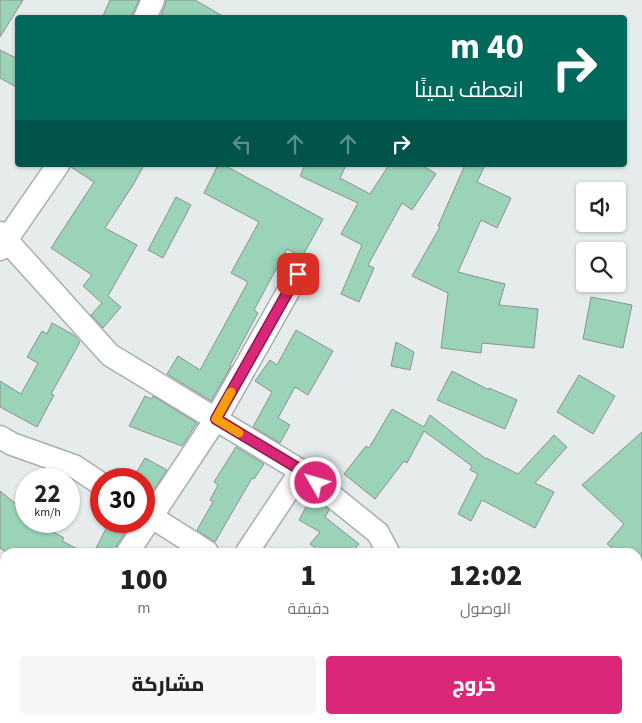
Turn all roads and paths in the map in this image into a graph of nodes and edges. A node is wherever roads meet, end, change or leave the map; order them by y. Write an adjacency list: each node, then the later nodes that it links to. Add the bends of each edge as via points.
1 (152, 0): 2 (street)
2 (146, 15)
3 (57, 167): 4 (street)
4 (2, 241): 6 (street, via 110,354)
5 (298, 274): 6 (street)
6 (216, 419): 8 (street); 10 (street)
7 (0, 437): 9 (street, via 74,466)
8 (301, 470): 15 (street); 16 (street, via 378,533)
9 (90, 477)
10 (155, 505)
11 (155, 519): 14 (street)
12 (138, 533): 13 (street)
13 (130, 548)
14 (201, 548)
15 (250, 548)
16 (386, 548)

